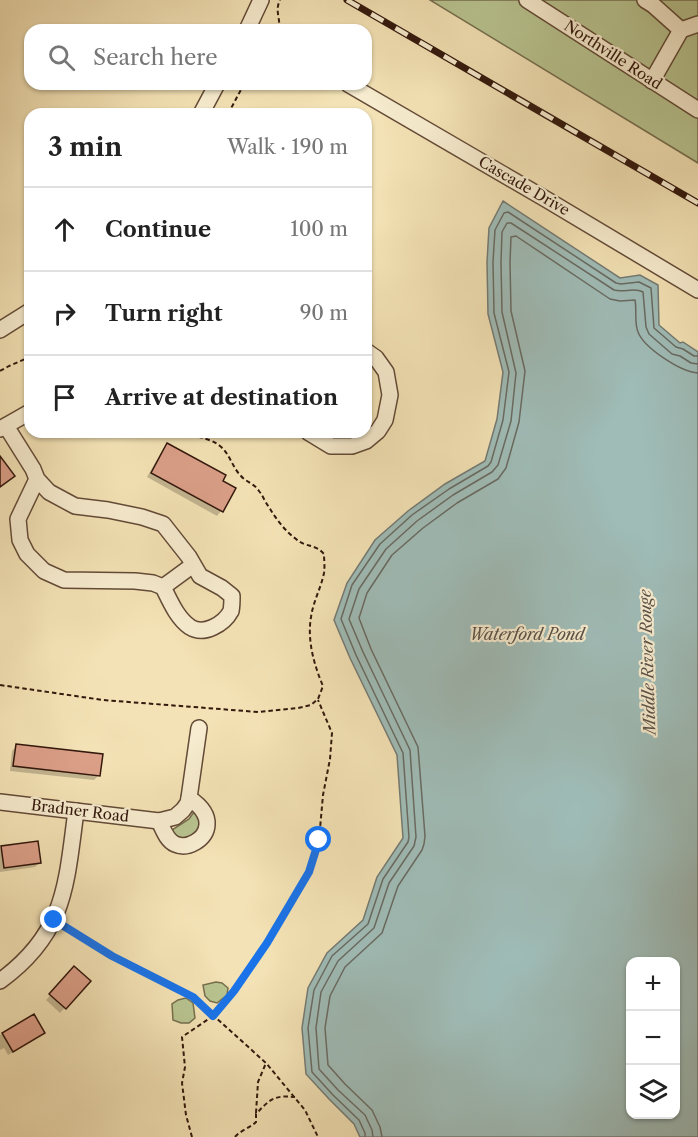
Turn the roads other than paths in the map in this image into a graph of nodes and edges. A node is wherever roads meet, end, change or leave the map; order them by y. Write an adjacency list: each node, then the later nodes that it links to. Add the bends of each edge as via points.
1 (261, 0): 4 (street)
2 (527, 0): 7 (street, Northville Road)
3 (645, 0): 6 (street)
4 (252, 24)
5 (698, 24): 6 (street)
6 (681, 30): 7 (street)
7 (652, 81): 11 (street, Northville Road)
8 (214, 90): 10 (street)
9 (358, 90): 12 (street, Cascade Drive)
10 (204, 108)
11 (698, 110)
12 (698, 290)
13 (24, 315): 14 (street)
14 (0, 330)
15 (372, 355): 18 (street, via 386,372 390,395 385,420)
16 (24, 415): 17 (street)
17 (3, 427): 21 (street)
18 (372, 436)
19 (318, 438): 20 (street, via 331,446 352,446)
20 (370, 438)
21 (37, 479): 22 (street, via 49,492 75,506 163,524); 23 (street, via 18,519 20,540 27,554 44,571 64,580 135,580)
22 (193, 565): 23 (street); 23 (street, via 200,576 232,597 232,609 214,627 199,631 189,627 175,611)
23 (163, 587)
24 (199, 728): 25 (street)
25 (189, 798): 28 (street, via 183,810); 28 (street, via 205,814 207,824 205,834 194,843 173,844)
26 (0, 802): 27 (street, Bradner Road)
27 (76, 811): 28 (street, Bradner Road); 29 (street, via 67,880 54,920 28,958)
28 (159, 821)
29 (0, 981)

